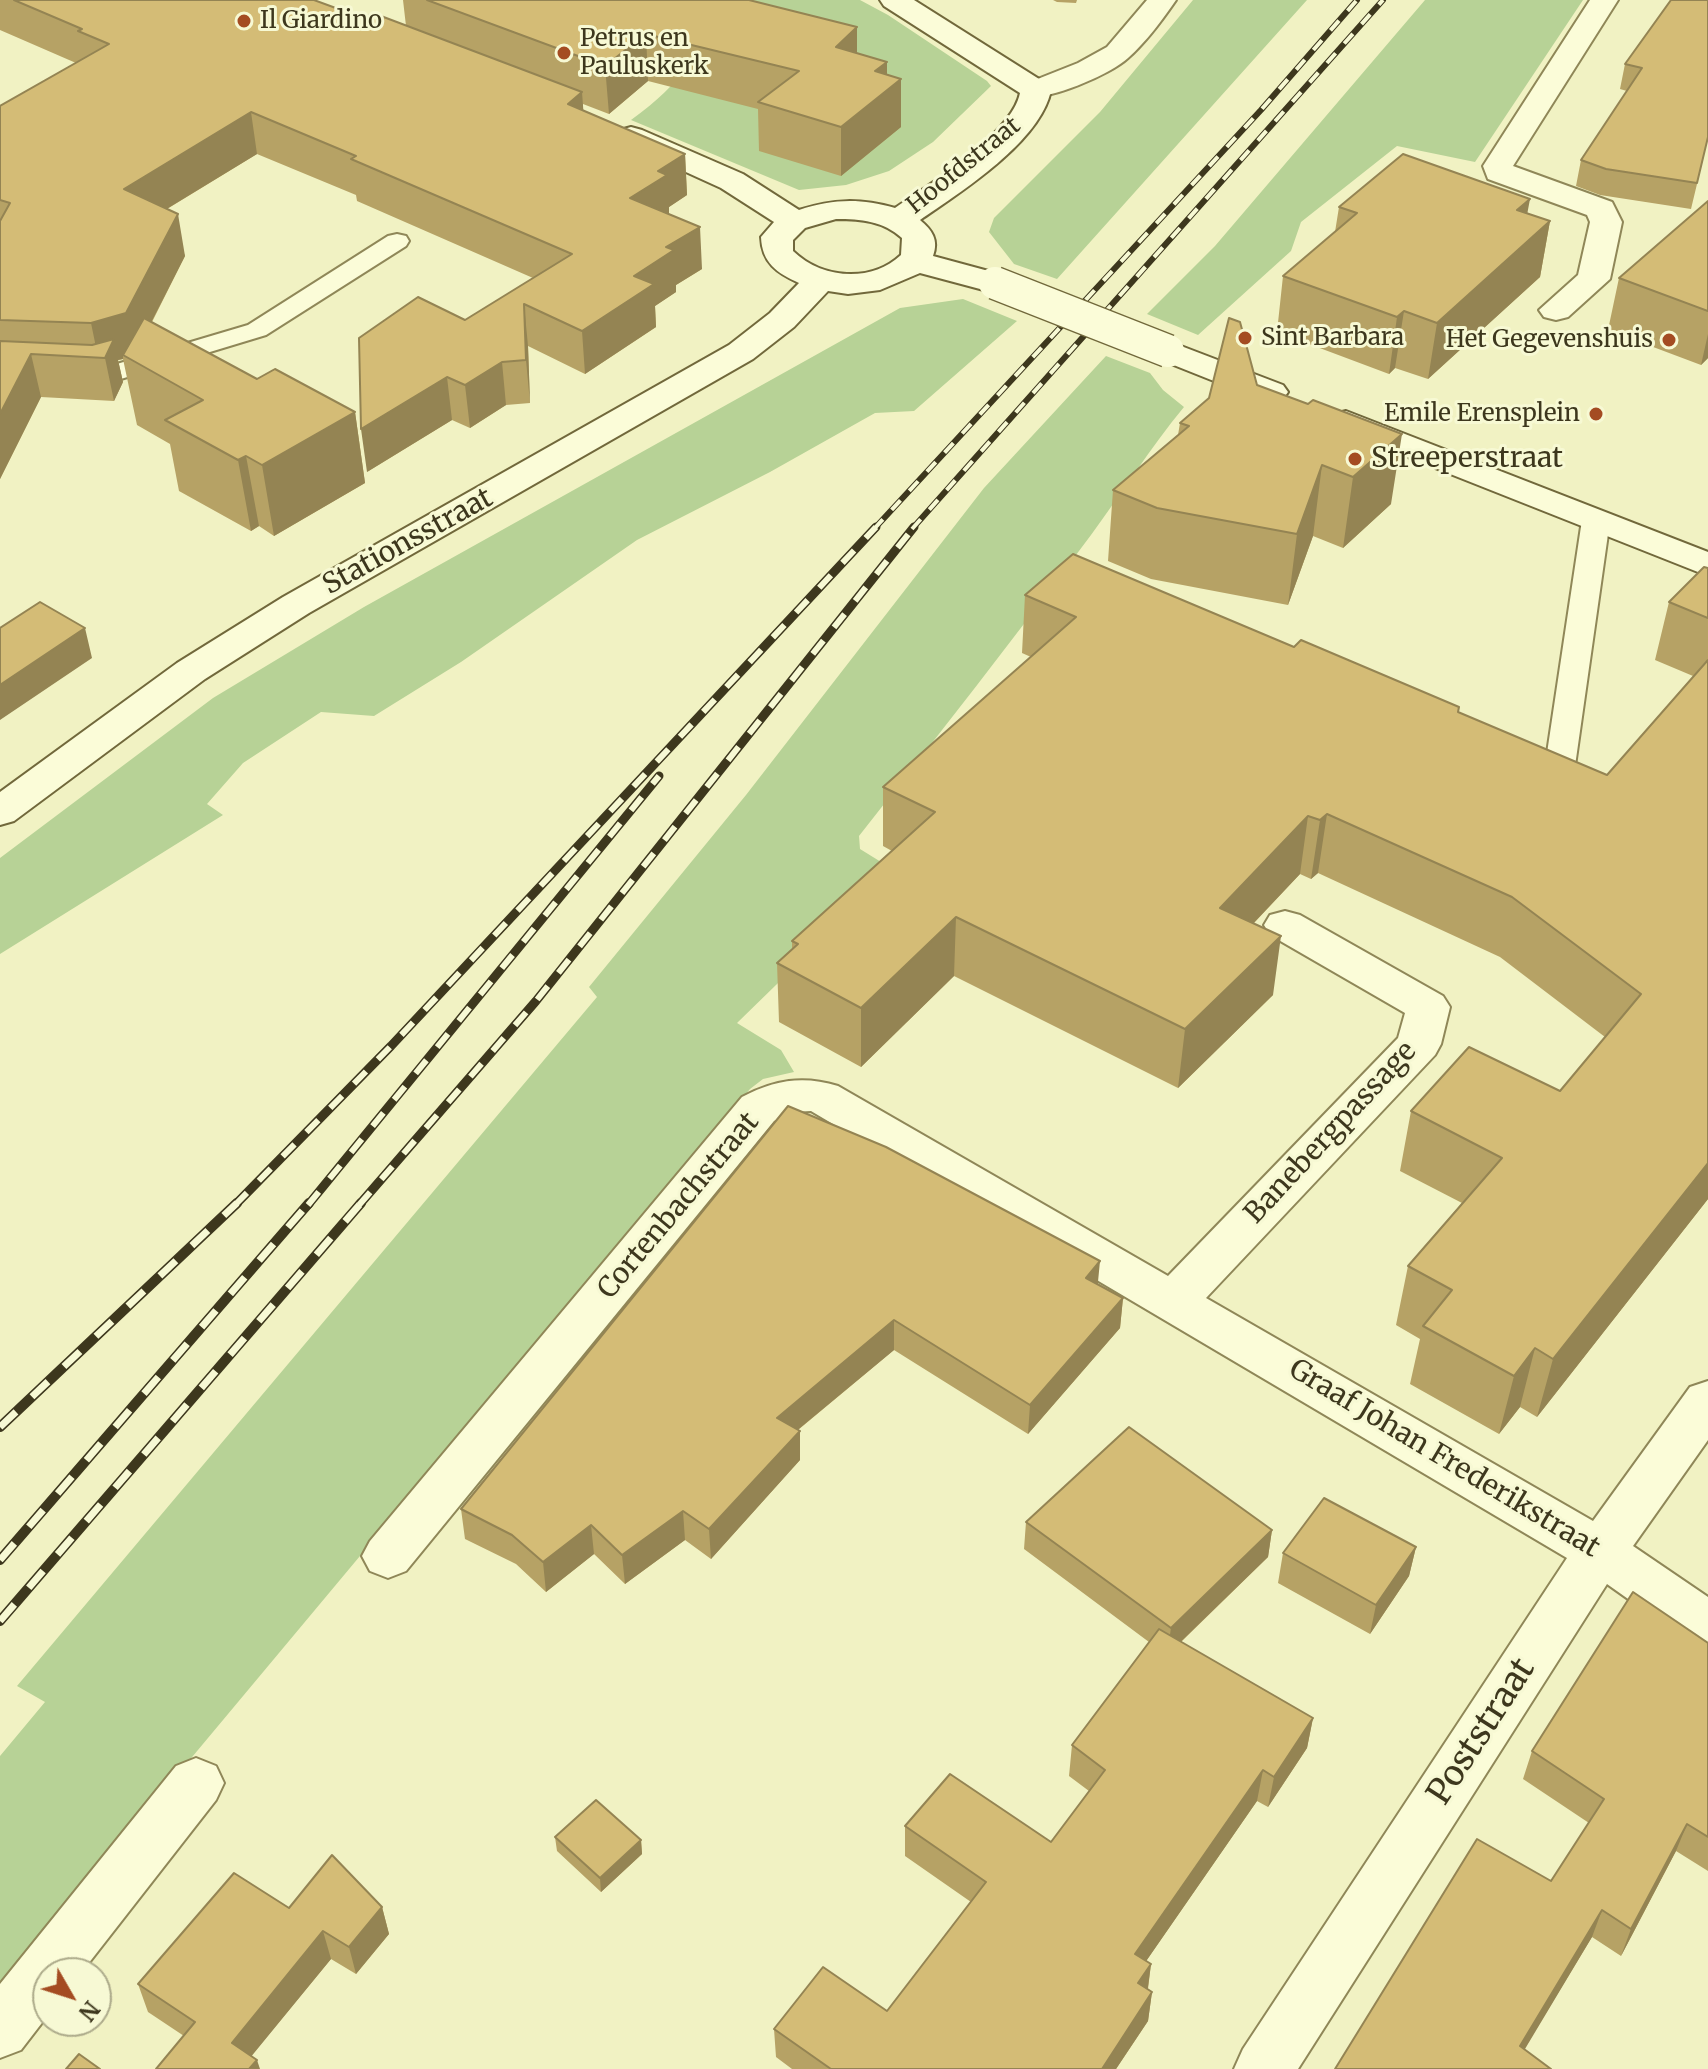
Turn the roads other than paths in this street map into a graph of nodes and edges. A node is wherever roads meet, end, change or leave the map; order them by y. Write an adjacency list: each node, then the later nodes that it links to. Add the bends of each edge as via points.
1 (894, 0): 4 (street, Hoofdstraat)
2 (1162, 0): 4 (street, via 1117,53)
3 (1604, 0): 11 (street, via 1501,157 1499,172 1579,198 1601,209 1606,222 1594,279)
4 (1036, 90): 6 (street, Hoofdstraat, via 1034,106 1009,134)
5 (602, 125): 7 (street, via 732,181)
6 (899, 219): 7 (street, via 845,209); 9 (street, via 917,234)
7 (794, 221): 10 (street, via 781,231 776,254 784,265)
8 (397, 241): 12 (lane, via 257,330 101,377)
9 (914, 261): 10 (street, via 874,281); 13 (street, Hoofdstraat, bridge, via 995,283)
10 (819, 281): 16 (street, Stationsstraat, via 741,352 283,613 191,671)
11 (1556, 310)
12 (0, 373)
13 (1596, 520): 14 (street); 15 (lane)
14 (1708, 565)
15 (1559, 773)
16 (0, 812)
17 (1285, 925): 18 (street, Banebergpassage, via 1428,1007 1419,1044)
18 (1174, 1301): 20 (street, Graaf Johan Frederikstraat); 21 (street, Cortenbachstraat, via 822,1097 801,1092 778,1098 758,1109)
19 (1708, 1401): 20 (street, Poststraat)
20 (1600, 1551): 22 (street, Graaf Johan Frederikstraat); 25 (street, Poststraat)
21 (388, 1556)
22 (1708, 1626)
23 (196, 1783): 24 (street)
24 (0, 2030)
25 (1264, 2069)

